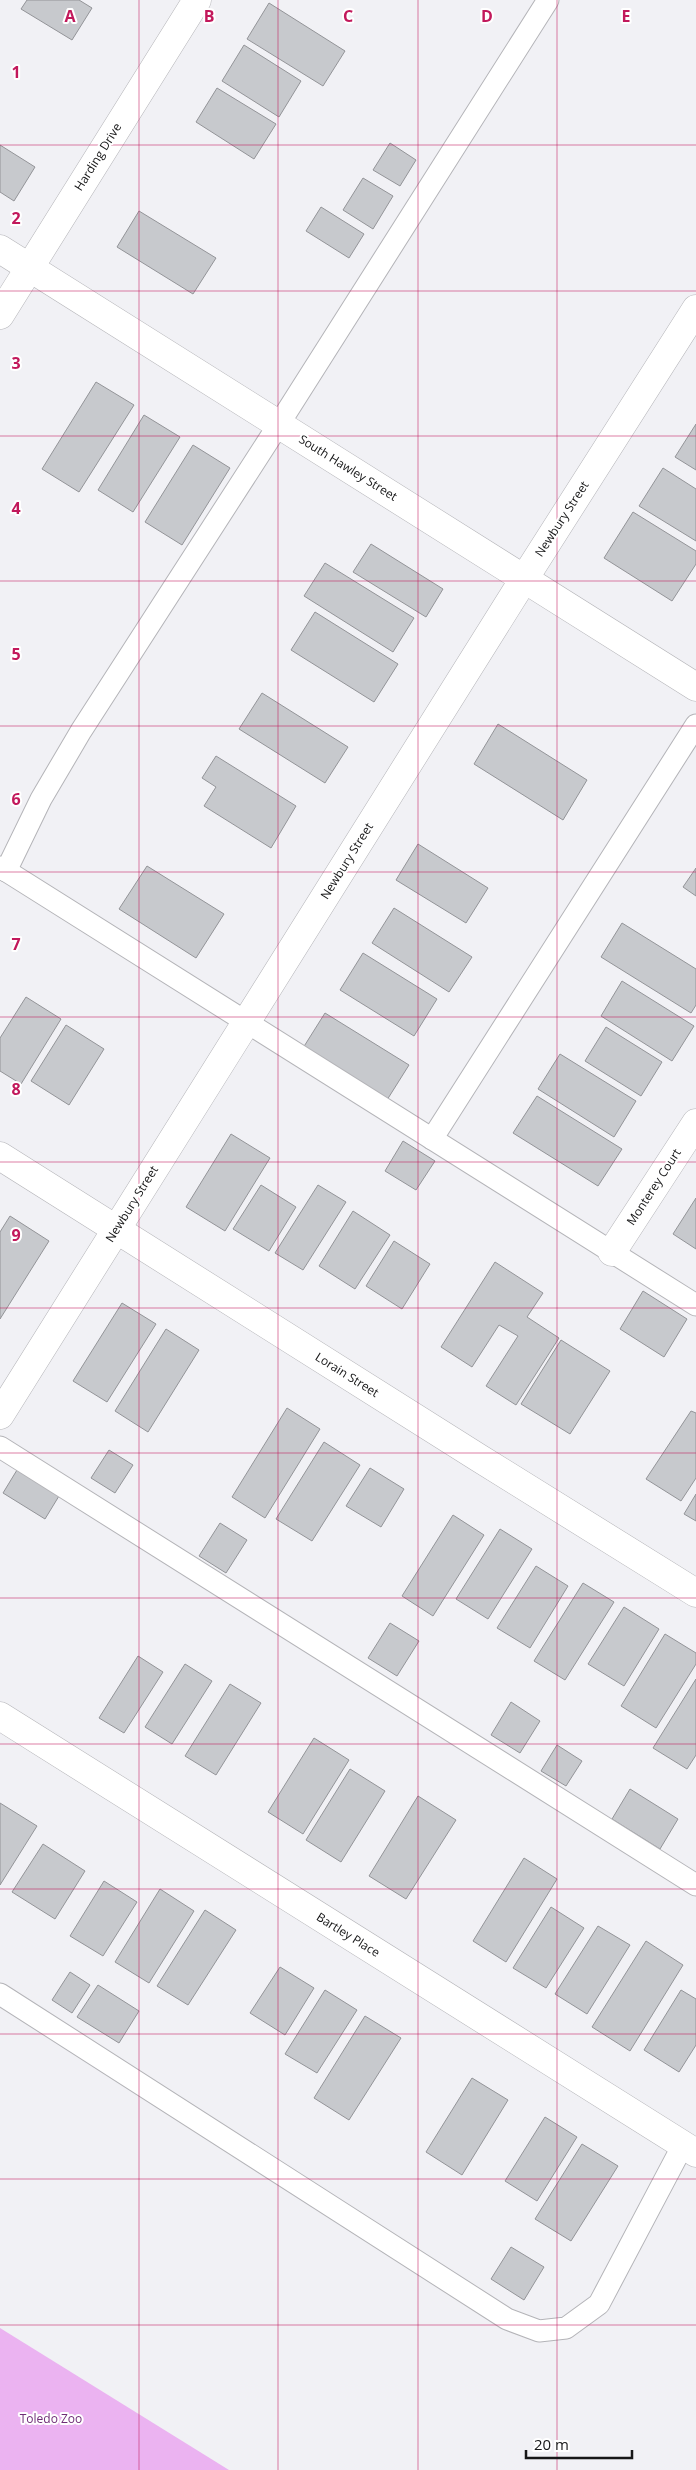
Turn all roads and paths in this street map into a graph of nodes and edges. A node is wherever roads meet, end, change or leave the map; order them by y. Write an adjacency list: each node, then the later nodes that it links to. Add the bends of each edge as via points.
1 (197, 0): 4 (street, Harding Drive)
2 (548, 0): 7 (lane)
3 (0, 249): 4 (street, South Hawley Street)
4 (30, 267): 6 (street, Harding Drive); 7 (street, South Hawley Street)
5 (696, 309): 8 (street, Newbury Street)
6 (0, 315)
7 (279, 424): 8 (street, South Hawley Street); 11 (lane, via 81,731)
8 (524, 579): 9 (street, South Hawley Street); 12 (street, Newbury Street)
9 (696, 687)
10 (696, 725): 14 (lane)
11 (3, 869): 12 (lane)
12 (246, 1022): 14 (lane); 16 (street, Newbury Street)
13 (696, 1123): 17 (street, Monterey Court)
14 (432, 1139): 17 (lane)
15 (0, 1156): 16 (street, Lorain Street)
16 (116, 1229): 19 (street, Newbury Street); 21 (street, Lorain Street)
17 (612, 1252): 18 (lane)
18 (696, 1305)
19 (0, 1415)
20 (0, 1446): 23 (lane)
21 (696, 1592)
22 (0, 1716): 25 (street, Bartley Place)
23 (696, 1884)
24 (0, 1994): 25 (lane, via 507,2319 539,2331 566,2328 599,2304)
25 (690, 2149)

